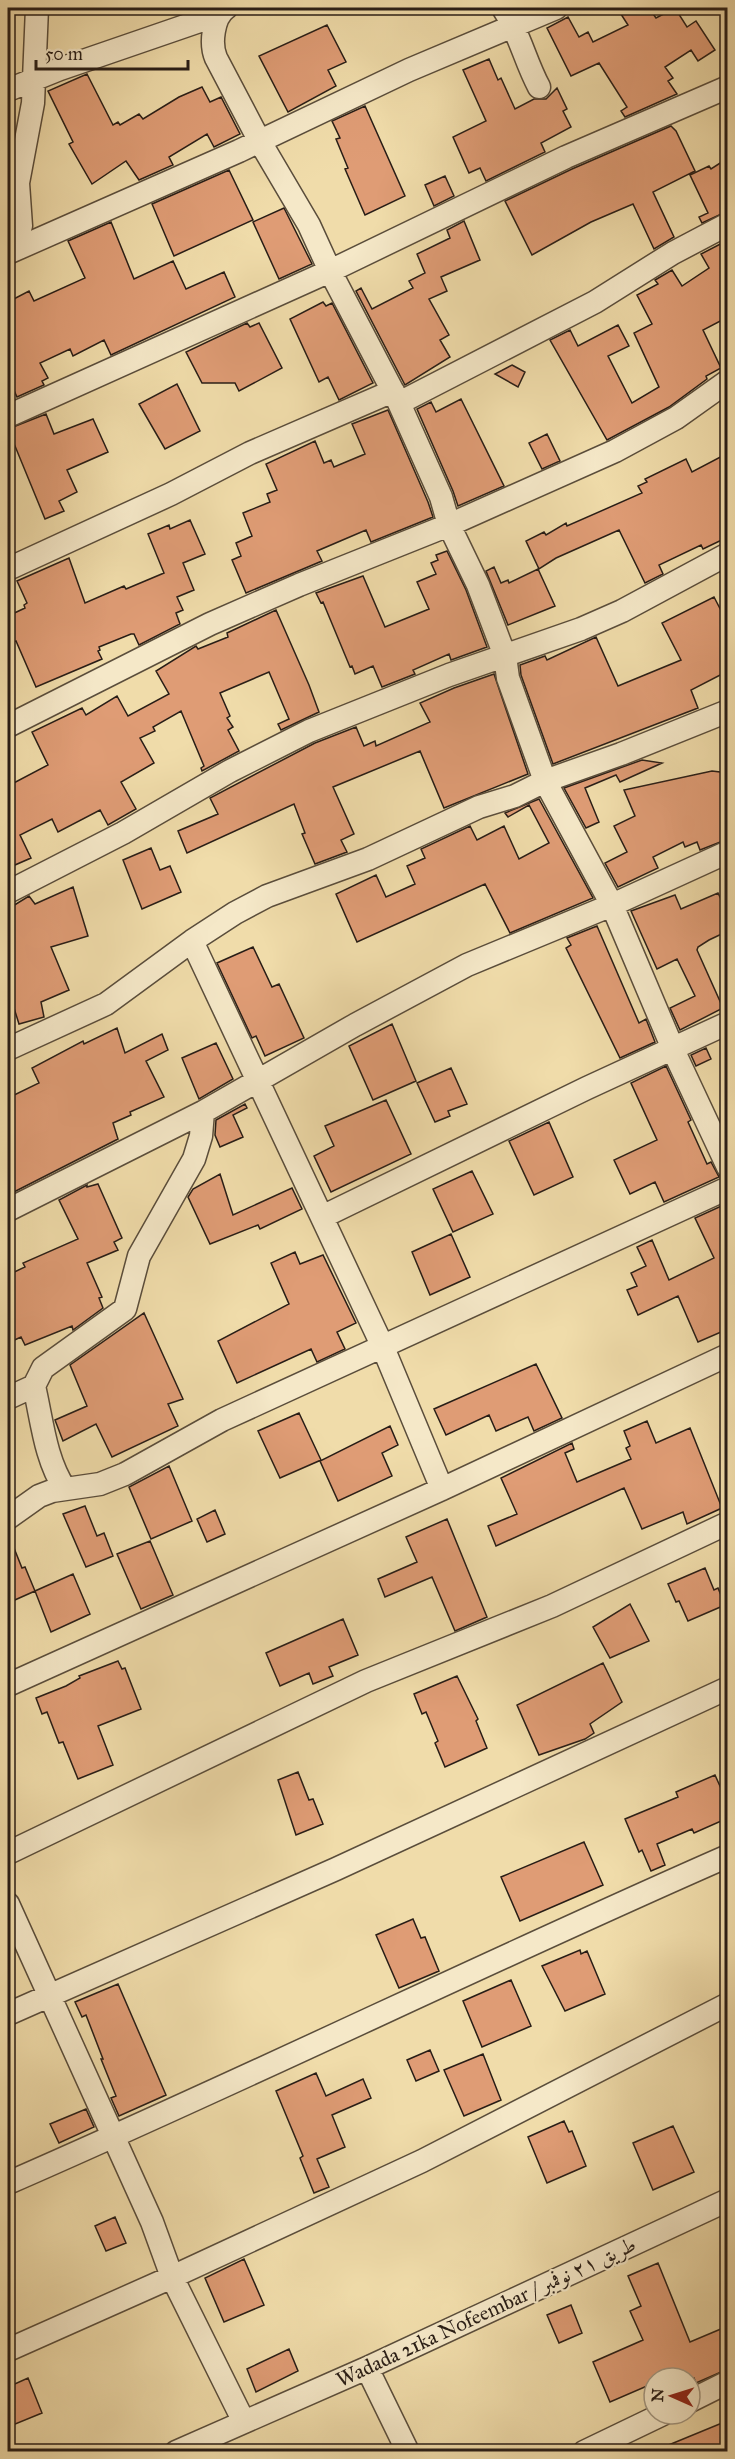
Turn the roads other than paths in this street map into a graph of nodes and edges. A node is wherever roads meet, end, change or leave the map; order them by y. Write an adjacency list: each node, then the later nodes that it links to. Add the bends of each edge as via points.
1 (37, 8): 6 (street)
2 (502, 8): 5 (street)
3 (556, 8): 5 (street)
4 (223, 11): 6 (street); 10 (street, via 212,48)
5 (514, 27): 7 (street); 10 (street, via 409,70)
6 (34, 78): 9 (street); 12 (street, via 18,183 21,226)
7 (539, 87)
8 (728, 87): 13 (street, via 566,157)
9 (8, 90)
10 (259, 140): 12 (street); 13 (street, via 309,225)
11 (728, 224): 15 (street, via 595,302)
12 (9, 253)
13 (330, 272): 15 (street); 16 (street)
14 (728, 381): 17 (street, via 676,418 615,451)
15 (396, 397): 17 (street, via 441,496); 19 (street, via 250,453)
16 (8, 416)
17 (449, 525): 20 (street, via 478,585); 22 (street, via 210,624)
18 (728, 554): 20 (street, via 622,611)
19 (8, 569)
20 (505, 656): 23 (street, via 508,678); 25 (street, via 309,732)
21 (728, 711): 23 (street)
22 (8, 726)
23 (545, 781): 26 (street); 27 (street, via 478,807 368,859 267,896)
24 (728, 852): 26 (street)
25 (8, 892)
26 (612, 905): 29 (street); 31 (street, via 467,965)
27 (192, 941): 30 (street, via 106,1004); 31 (street)
28 (728, 1023): 29 (street)
29 (673, 1048): 33 (street); 36 (street)
30 (8, 1049)
31 (259, 1080): 32 (street); 36 (street)
32 (203, 1112): 35 (street); 39 (street, via 194,1159 139,1256 125,1309 43,1368)
33 (728, 1167)
34 (728, 1188): 37 (street)
35 (8, 1210)
36 (322, 1217): 37 (street)
37 (382, 1345): 41 (street, via 222,1420 125,1474 100,1484); 42 (street)
38 (728, 1355): 42 (street)
39 (34, 1386): 40 (street); 41 (street, via 48,1455)
40 (8, 1398)
41 (65, 1489): 43 (street, via 39,1496)
42 (442, 1489): 45 (street)
43 (8, 1518)
44 (728, 1523): 47 (street, via 552,1606 366,1681)
45 (8, 1685)
46 (728, 1688): 50 (street, via 336,1869)
47 (8, 1853)
48 (728, 1856): 53 (street)
49 (8, 1904): 50 (street)
50 (48, 1996): 52 (street); 53 (street)
51 (728, 2004): 56 (street, via 422,2161)
52 (8, 2014)
53 (113, 2137): 54 (street); 56 (street)
54 (8, 2183)
55 (728, 2200): 58 (street, Wadada 21ka Nofeembar / طريق ٢١ نوفمبر)
56 (172, 2277): 57 (street); 61 (street)
57 (8, 2350)
58 (367, 2368): 61 (street, Wadada 21ka Nofeembar / طريق ٢١ نوفمبر); 64 (street)
59 (728, 2382): 60 (street)
60 (702, 2395)
61 (244, 2422): 63 (street, Wadada 21ka Nofeembar / طريق ٢١ نوفمبر)
62 (642, 2424): 65 (street)
63 (176, 2451)
64 (408, 2451)
65 (584, 2451)

